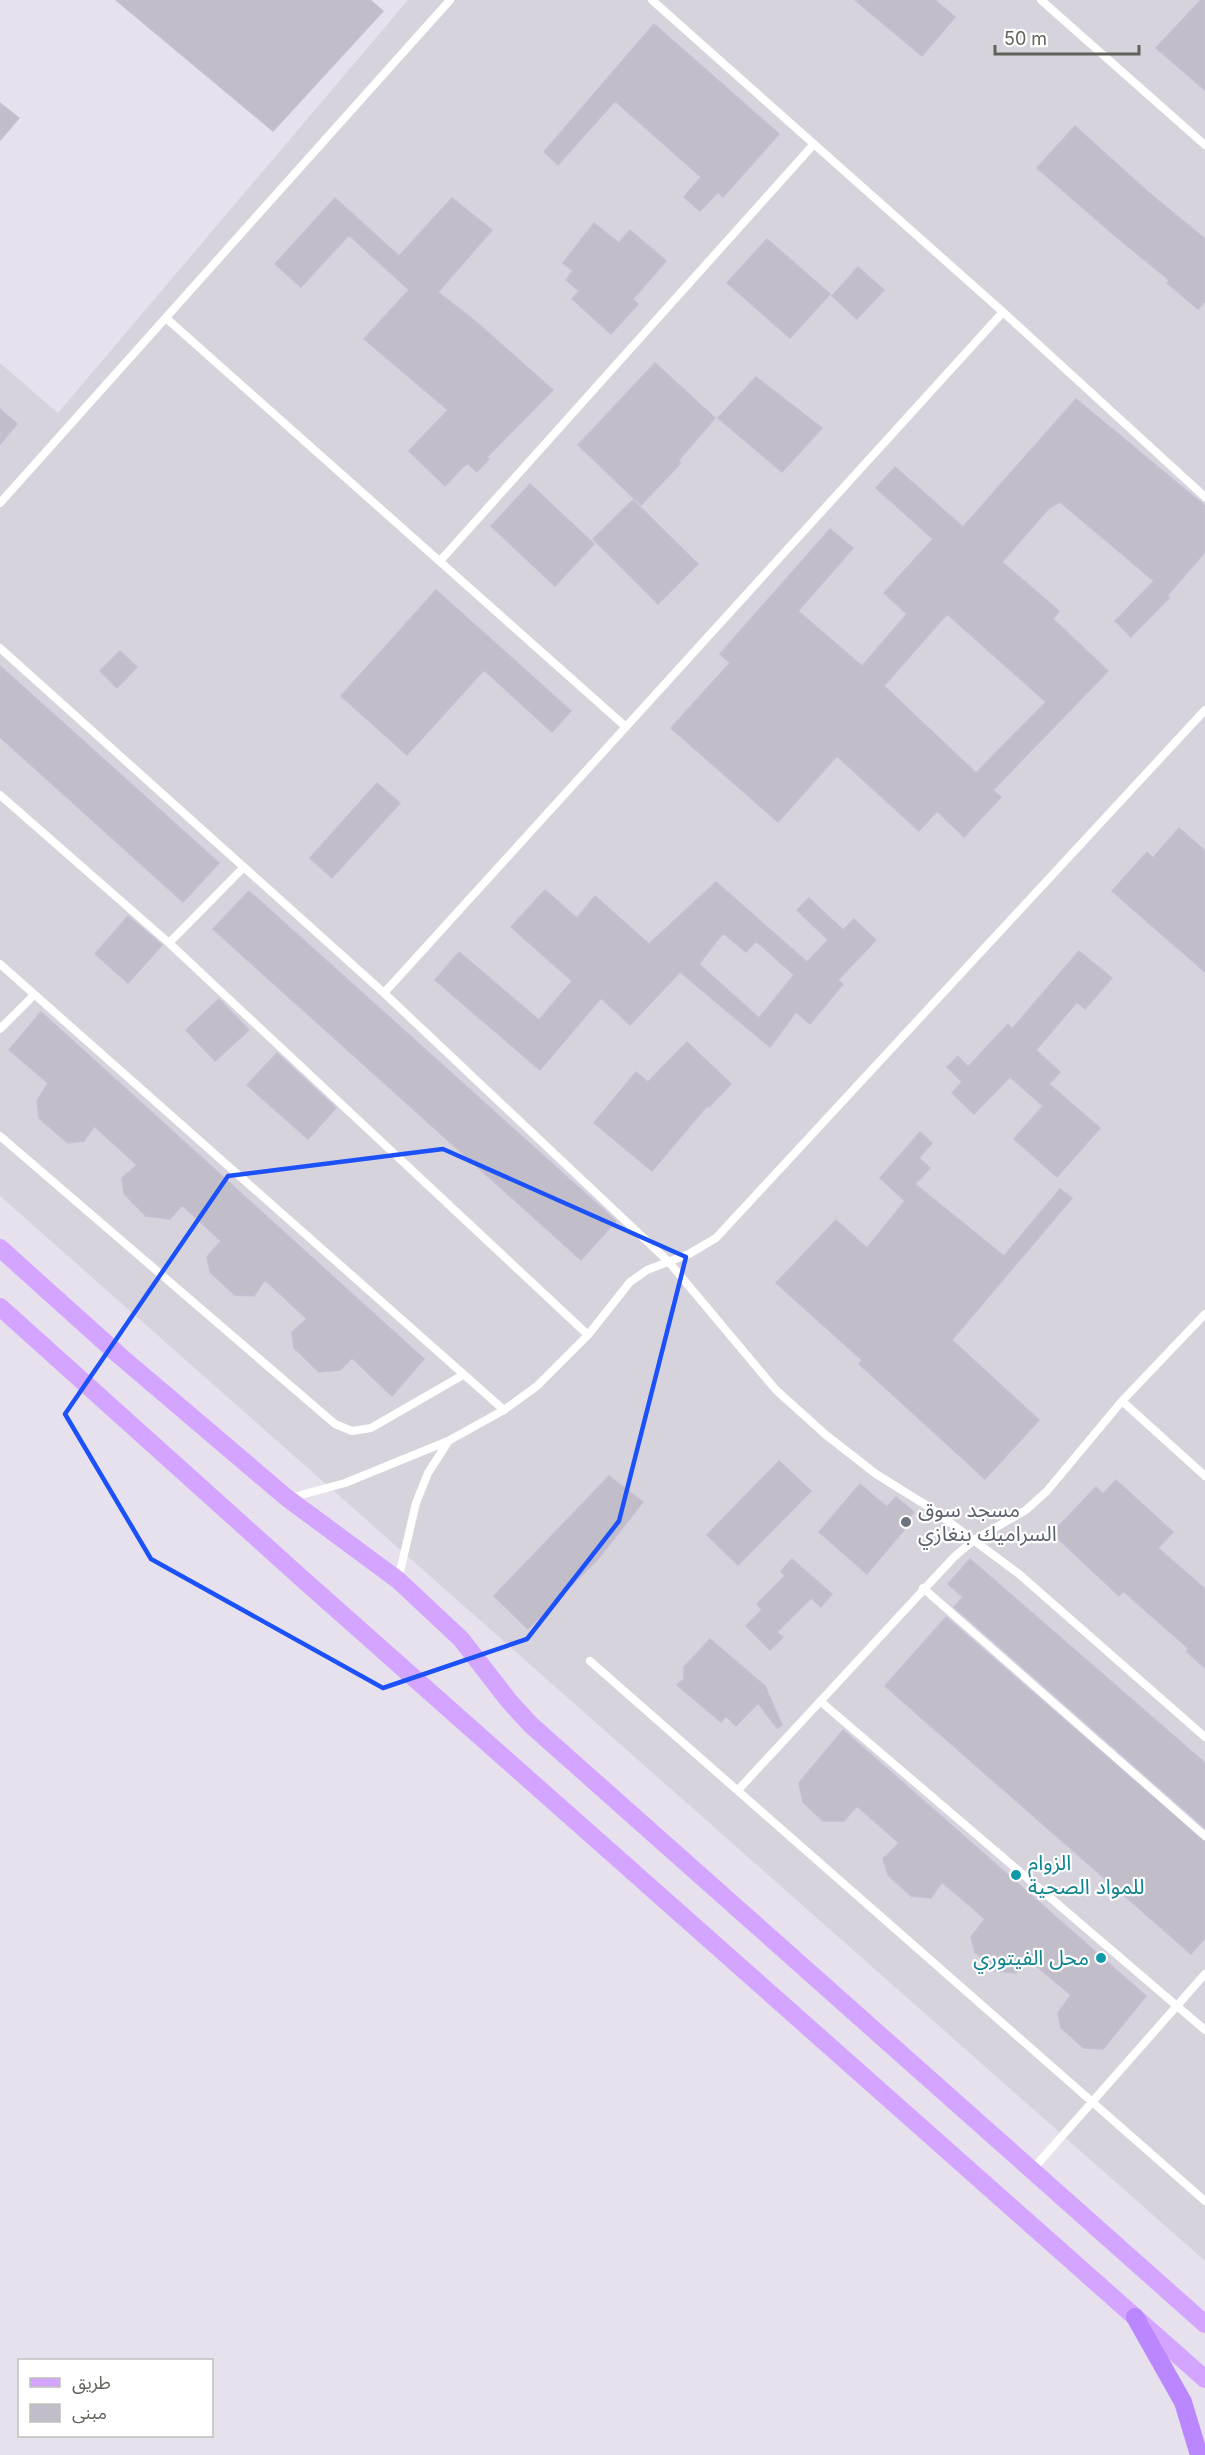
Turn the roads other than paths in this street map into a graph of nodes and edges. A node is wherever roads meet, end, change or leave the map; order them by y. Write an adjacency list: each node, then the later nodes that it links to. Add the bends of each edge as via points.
1 (450, 0): 7 (lane)
2 (652, 0): 4 (lane)
3 (1041, 0): 5 (lane)
4 (814, 144): 6 (lane); 10 (lane)
5 (1205, 145)
6 (1003, 312): 8 (lane); 13 (lane)
7 (166, 318): 9 (lane); 10 (lane)
8 (1205, 497)
9 (0, 503)
10 (440, 561): 13 (lane)
11 (0, 648): 15 (lane)
12 (1205, 710): 23 (lane, via 716,1238)
13 (626, 727): 18 (lane)
14 (0, 795): 16 (lane)
15 (244, 867): 16 (lane); 18 (lane)
16 (169, 943): 26 (lane)
17 (0, 964): 19 (lane)
18 (384, 993): 23 (lane)
19 (34, 995): 20 (lane); 27 (lane)
20 (0, 1029)
21 (0, 1136): 27 (lane, via 343,1429 371,1428)
22 (0, 1248): 32 (main road)
23 (668, 1261): 26 (lane, via 630,1282); 33 (lane, via 776,1390 876,1474)
24 (0, 1307): 47 (main road)
25 (1205, 1314): 28 (lane)
26 (588, 1335): 29 (lane, via 537,1386)
27 (463, 1375): 29 (lane)
28 (1122, 1401): 31 (lane); 33 (lane, via 1047,1491 1026,1510)
29 (504, 1410): 30 (lane)
30 (448, 1441): 32 (lane, via 345,1483); 34 (lane, via 428,1473 416,1503)
31 (1205, 1476)
32 (287, 1498): 34 (main road)
33 (974, 1540): 35 (lane); 38 (lane, via 1019,1574)
34 (398, 1580): 45 (main road, via 461,1639 531,1725)
35 (923, 1588): 37 (lane); 40 (lane)
36 (590, 1661): 39 (lane)
37 (820, 1701): 39 (lane); 42 (lane)
38 (1205, 1737)
39 (738, 1790): 44 (lane)
40 (1205, 1836)
41 (1205, 1974): 42 (lane)
42 (1176, 2005): 43 (lane); 44 (lane)
43 (1205, 2030)
44 (1090, 2102): 45 (lane); 46 (lane)
45 (1034, 2169): 48 (main road)
46 (1205, 2201)
47 (1135, 2317): 49 (main road); 50 (highway, via 1183,2402)
48 (1205, 2324)
49 (1205, 2379)
50 (1199, 2455)

